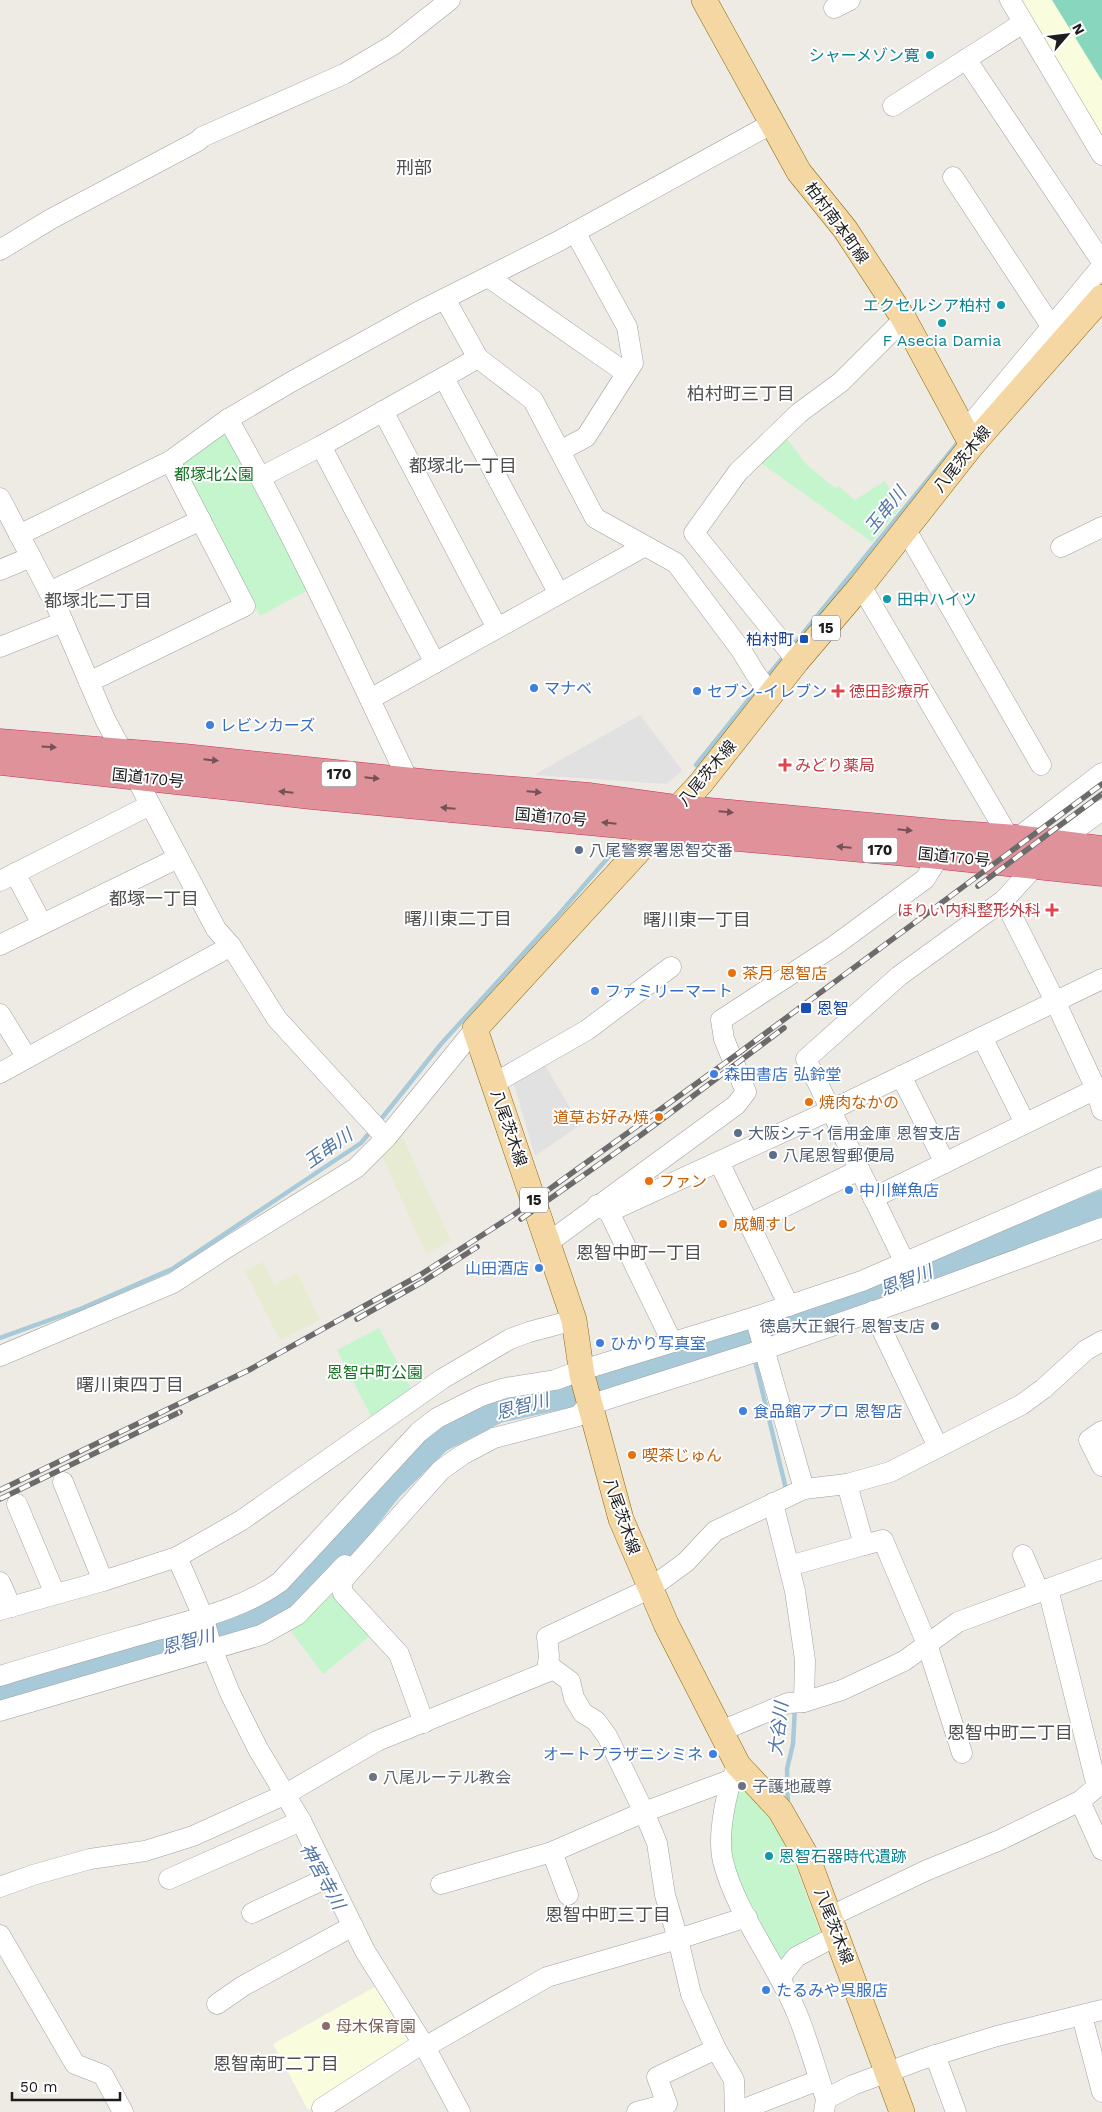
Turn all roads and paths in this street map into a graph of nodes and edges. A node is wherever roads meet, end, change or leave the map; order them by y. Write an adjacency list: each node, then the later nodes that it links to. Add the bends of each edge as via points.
1 (450, 0): 11 (street, via 394,45 344,74 202,137)
2 (704, 0): 7 (main road, 柏村南本町線)
3 (1010, 0): 4 (street)
4 (1023, 23): 5 (street); 8 (street)
5 (966, 59): 6 (street); 12 (street)
6 (893, 106)
7 (771, 124): 10 (street); 17 (main road, 柏村南本町線, via 799,172 845,229)
8 (1102, 155)
9 (953, 177): 18 (street)
10 (575, 232): 14 (street); 20 (street, via 627,327 633,363)
11 (0, 250)
12 (1102, 262)
13 (1102, 266): 18 (street)
14 (488, 277): 15 (street); 20 (street)
15 (445, 299): 19 (street); 23 (street)
16 (1100, 308): 18 (main road, 八尾茨木線 / 15)
17 (904, 319): 24 (main road, 柏村南本町線); 44 (street, via 841,382 799,413 738,472 694,533)
18 (1057, 332): 24 (main road, 八尾茨木線 / 15)
19 (478, 358): 21 (street); 26 (street, via 533,400)
20 (626, 373): 26 (street, via 586,437)
21 (444, 378): 22 (street); 40 (street)
22 (383, 411): 25 (street); 42 (street)
23 (228, 419): 27 (street); 28 (street)
24 (968, 438): 32 (main road, 八尾茨木線 / 15)
25 (320, 446): 28 (street); 45 (street)
26 (560, 451): 34 (street, via 595,518)
27 (170, 461): 30 (street); 33 (street)
28 (261, 477): 48 (street)
29 (0, 498): 33 (street)
30 (200, 520): 39 (street); 46 (street, via 245,606)
31 (1102, 528): 35 (street)
32 (906, 530): 38 (main road, 八尾茨木線 / 15); 52 (street)
33 (19, 535): 36 (street)
34 (644, 546): 40 (street); 47 (street, via 676,563)
35 (1062, 547)
36 (31, 557): 37 (street); 39 (street)
37 (0, 570)
38 (861, 586): 44 (main road, 八尾茨木線 / 15); 60 (street)
39 (49, 592): 41 (street)
40 (559, 594): 42 (street)
41 (63, 622): 43 (street); 46 (street)
42 (497, 628): 45 (street)
43 (0, 647)
44 (797, 661): 47 (main road, 八尾茨木線 / 15)
45 (435, 663): 48 (street)
46 (89, 682): 50 (street)
47 (771, 695): 57 (main road, 八尾茨木線 / 15)
48 (370, 699): 55 (street)
49 (0, 743): 50 (highway, 国道170号 / 170, one-way to 50)
50 (123, 752): 54 (street); 55 (highway, 国道170号 / 170, one-way to 55)
51 (0, 761): 54 (highway, 国道170号 / 170)
52 (1041, 766)
53 (1102, 773): 60 (street)
54 (135, 776): 56 (street); 59 (highway, 国道170号 / 170, one-way to 54)
55 (409, 782): 57 (highway, 国道170号 / 170, one-way to 57, via 590,797)
56 (150, 805): 64 (street); 67 (street)
57 (678, 809): 59 (main road, 八尾茨木線 / 15); 62 (highway, 国道170号 / 170, one-way to 62)
58 (1102, 810): 61 (street)
59 (658, 829): 62 (highway, 国道170号 / 170, one-way to 59); 76 (main road, 八尾茨木線 / 15)
60 (1013, 839): 61 (highway, 国道170号 / 170); 62 (highway, 国道170号 / 170)
61 (1056, 844): 63 (highway, 国道170号 / 170)
62 (943, 845): 65 (highway, 国道170号 / 170); 92 (street, via 924,879 917,885 834,946 721,1020 724,1039 746,1092 736,1105)
63 (1102, 850)
64 (178, 858): 69 (street); 71 (street, via 216,929)
65 (1036, 865): 66 (highway, 国道170号 / 170); 68 (street)
66 (1102, 872)
67 (8, 877): 69 (street)
68 (1004, 900): 74 (street); 83 (street, via 900,976 806,1059)
69 (42, 924): 70 (street)
70 (0, 945)
71 (231, 946): 78 (street); 86 (street, via 277,1019)
72 (671, 967): 81 (street, via 587,1030)
73 (1102, 979): 74 (street)
74 (1055, 1001): 77 (street); 82 (street)
75 (0, 1014): 78 (street)
76 (475, 1029): 81 (main road, 八尾茨木線 / 15); 86 (street)
77 (982, 1036): 80 (street); 85 (street)
78 (27, 1058): 79 (street)
79 (0, 1073)
80 (901, 1076): 83 (street); 88 (street)
81 (493, 1084): 95 (main road, 八尾茨木線 / 15)
82 (1096, 1089): 84 (street); 85 (street)
83 (831, 1110): 87 (street); 89 (street)
84 (1102, 1110)
85 (1025, 1123): 88 (street)
86 (386, 1138): 105 (street, via 356,1168 173,1283)
87 (719, 1162): 92 (street); 93 (street)
88 (945, 1163): 91 (street)
89 (859, 1170): 91 (street); 93 (street)
90 (1102, 1177): 96 (street)
91 (873, 1198): 96 (street)
92 (603, 1208): 95 (street); 103 (street)
93 (749, 1224): 98 (street)
94 (1102, 1228): 97 (street)
95 (549, 1242): 101 (main road, 八尾茨木線 / 15)
96 (906, 1265): 97 (street); 98 (street)
97 (918, 1296): 99 (street)
98 (789, 1306): 100 (street)
99 (873, 1311): 104 (street); 109 (street)
100 (756, 1318): 103 (street); 104 (street)
101 (574, 1320): 106 (main road, 八尾茨木線 / 15); 119 (street, via 510,1339 442,1379 242,1520)
102 (1102, 1341): 109 (street, via 1086,1350 1021,1406)
103 (672, 1342): 106 (street)
104 (764, 1349): 107 (street); 114 (street)
105 (0, 1356)
106 (582, 1372): 107 (main road, 八尾茨木線 / 15); 128 (street, via 505,1388 437,1418 419,1432 280,1582 244,1604)
107 (589, 1402): 111 (street, via 578,1416 494,1438); 124 (main road, 八尾茨木線 / 15, via 621,1519)
108 (1102, 1431): 110 (street, via 1089,1440)
109 (938, 1448): 113 (street, via 890,1472)
110 (1102, 1466)
111 (441, 1470): 130 (street, via 423,1477 297,1615 261,1635); 135 (street, via 341,1582 342,1593 398,1654)
112 (63, 1482): 122 (street)
113 (847, 1484): 114 (street); 117 (street)
114 (804, 1489): 115 (street)
115 (773, 1503): 120 (street); 124 (street, via 715,1531 686,1562)
116 (16, 1504): 126 (street)
117 (864, 1545): 120 (street); 129 (street, via 883,1540)
118 (1023, 1555): 125 (street)
119 (177, 1557): 122 (street); 128 (street)
120 (789, 1566): 133 (street, via 804,1660)
121 (1102, 1569): 125 (street)
122 (102, 1581): 126 (street)
123 (0, 1582): 127 (street)
124 (650, 1589): 131 (street, via 547,1637); 136 (main road, 八尾茨木線 / 15)
125 (1044, 1590): 129 (street, via 958,1622); 139 (street)
126 (55, 1594): 127 (street)
127 (5, 1608)
128 (203, 1618): 130 (street); 132 (street)
129 (927, 1644): 133 (street, via 904,1661 842,1690); 137 (street)
130 (212, 1647): 134 (street); 140 (street, via 230,1693 258,1749)
131 (548, 1665): 135 (street, via 547,1672); 142 (street, via 570,1681 574,1698 583,1713 596,1721 607,1736)
132 (0, 1676)
133 (804, 1702): 136 (street, via 788,1703)
134 (0, 1711)
135 (424, 1723): 140 (street, via 377,1741)
136 (721, 1731): 138 (main road, 八尾茨木線 / 15)
137 (962, 1753)
138 (734, 1773): 142 (street); 152 (street, via 722,1819 723,1860); 153 (main road, 八尾茨木線 / 15, via 780,1810 808,1859)
139 (1099, 1787): 141 (street)
140 (286, 1794): 143 (street); 149 (street, via 193,1836 145,1850 90,1859)
141 (1080, 1801): 144 (street); 153 (street, via 1000,1840 925,1871)
142 (644, 1812): 145 (street); 156 (street, via 656,1843 665,1895)
143 (301, 1821): 146 (street); 147 (street)
144 (1102, 1850)
145 (552, 1852): 148 (street); 150 (street)
146 (329, 1877): 151 (street); 154 (street)
147 (169, 1879)
148 (442, 1884)
149 (0, 1887)
150 (568, 1895)
151 (252, 1913)
152 (746, 1917): 156 (street); 157 (street)
153 (834, 1925): 157 (street, via 796,1957); 164 (main road, 八尾茨木線 / 15)
154 (353, 1926): 158 (street, via 243,1986); 161 (street, via 365,1951)
155 (0, 1935): 170 (street, via 76,2064 103,2075)
156 (678, 1939): 161 (street, via 547,1976); 162 (street, via 690,1994)
157 (780, 1978): 165 (street, via 798,2015)
158 (217, 2004)
159 (1102, 2010): 160 (street)
160 (1082, 2016): 163 (street); 166 (street)
161 (424, 2045): 168 (street); 171 (street)
162 (716, 2049): 169 (street, via 657,2077); 173 (street, via 734,2080)
163 (935, 2055): 164 (street); 175 (street)
164 (887, 2072): 167 (street, via 853,2085); 174 (main road, 八尾茨木線 / 15)
165 (819, 2080): 167 (street); 173 (street)
166 (1102, 2092)
167 (825, 2105)
168 (322, 2108)
169 (669, 2108): 172 (street)
170 (123, 2112)
171 (460, 2112)
172 (637, 2112)
173 (735, 2112)
174 (902, 2112)
175 (956, 2112)

